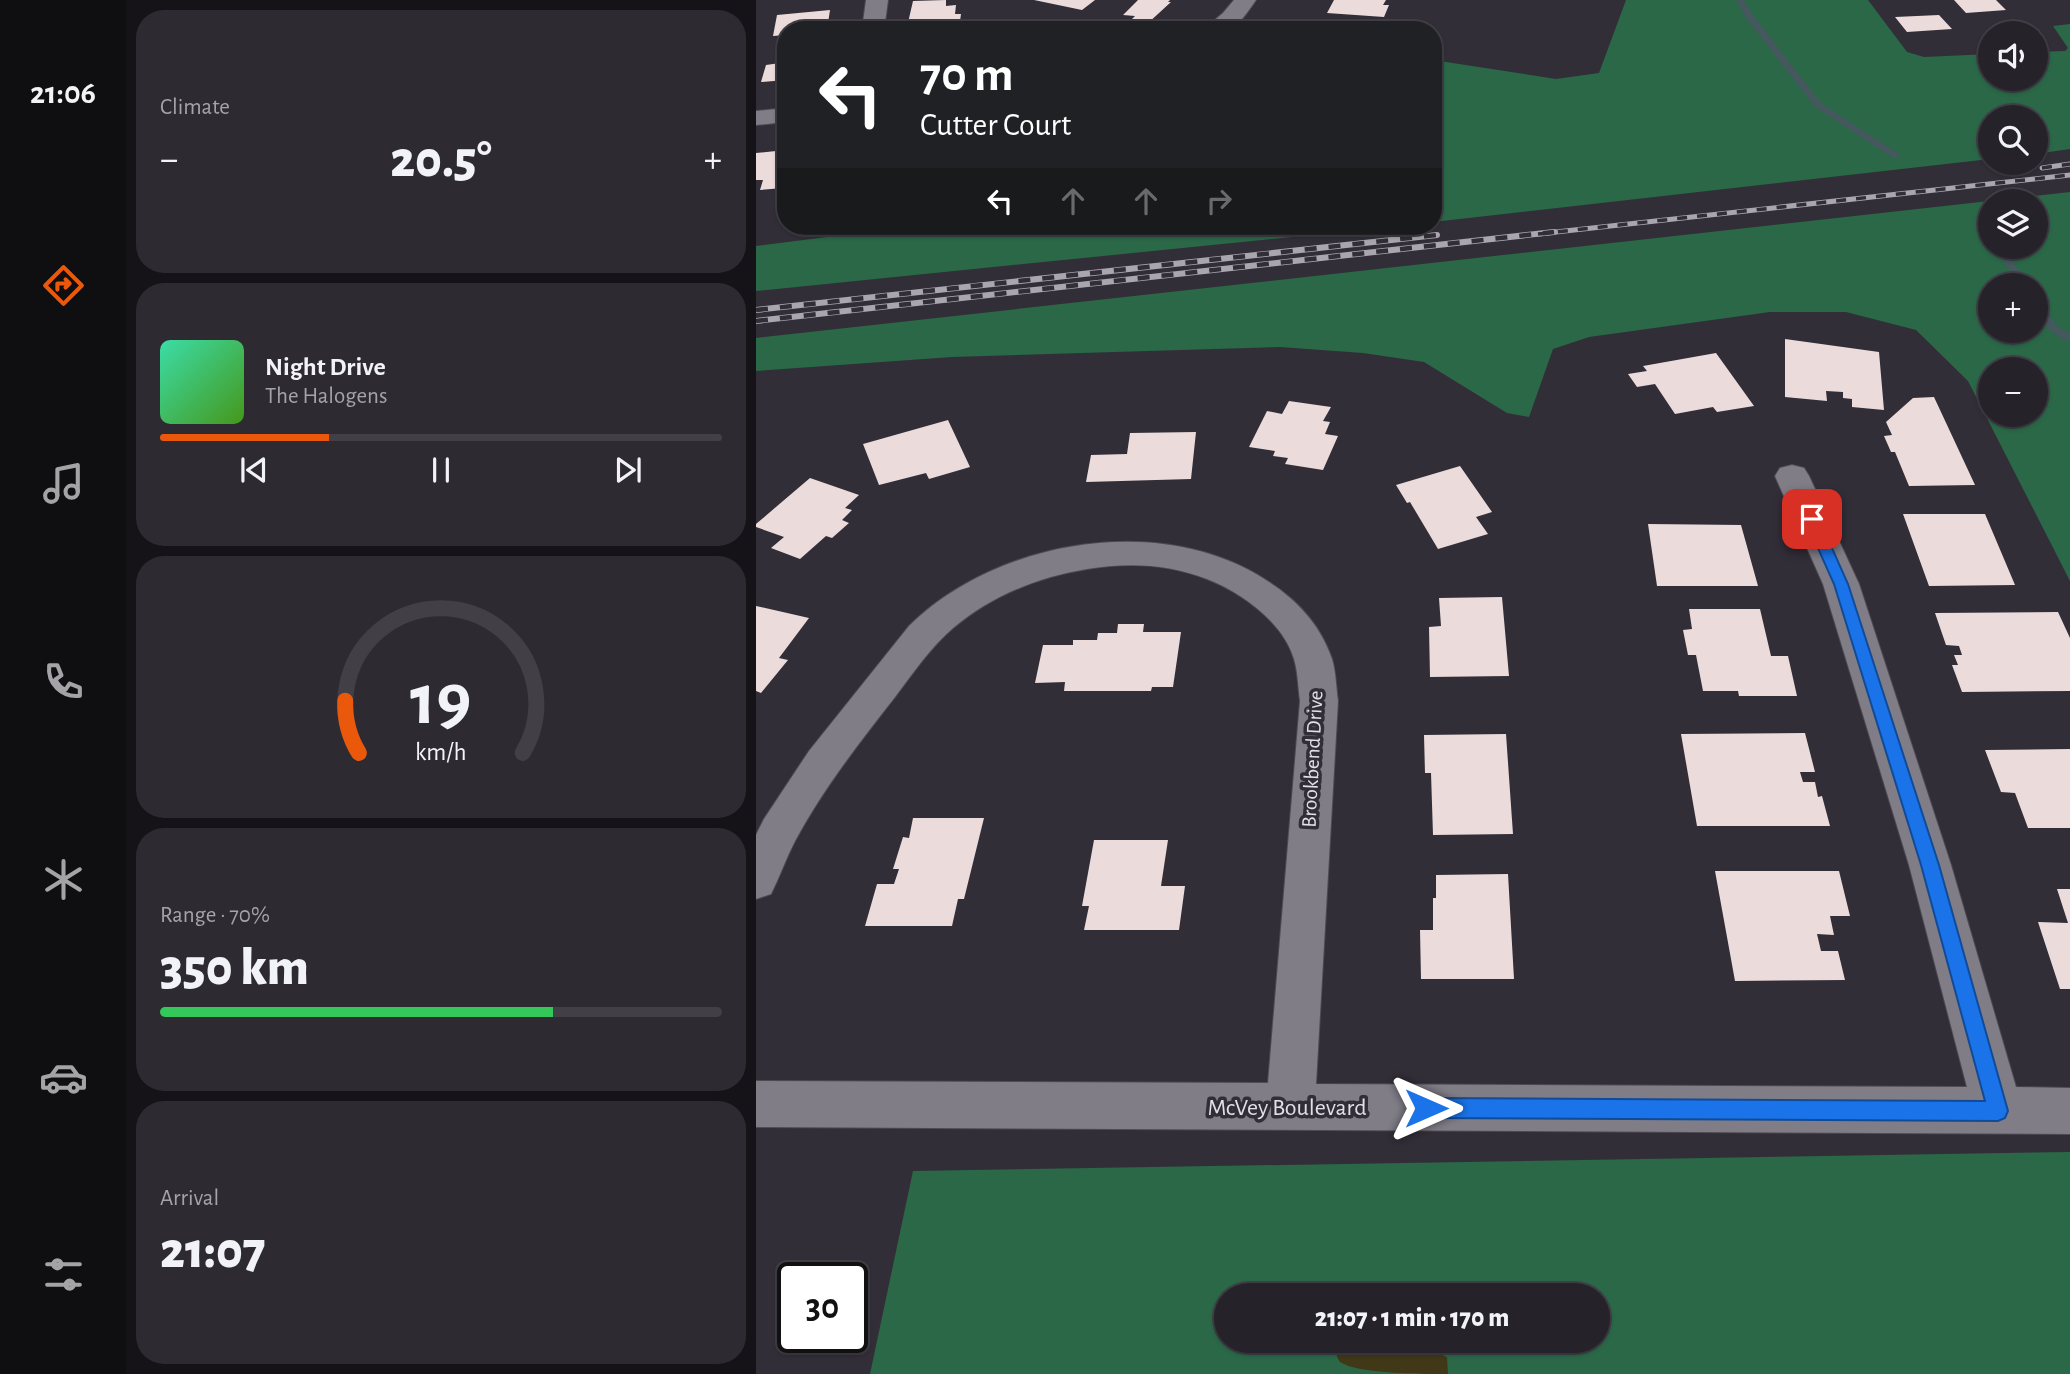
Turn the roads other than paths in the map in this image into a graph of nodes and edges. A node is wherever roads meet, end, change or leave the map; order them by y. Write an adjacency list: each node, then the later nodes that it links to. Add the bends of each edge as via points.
1 (877, 0): 3 (street)
2 (1245, 0): 4 (street)
3 (874, 21)
4 (1227, 21)
5 (777, 116): 6 (street)
6 (756, 118)
7 (1792, 476): 11 (street, via 1841,584 1930,865)
8 (756, 881): 10 (street, Brookbend Drive, via 806,784 904,657 941,618 987,587 1037,566 1084,556 1156,553 1206,563 1255,586 1289,616 1313,658 1319,701)
9 (756, 1104): 10 (street, McVey Boulevard)
10 (1290, 1107): 11 (street, McVey Boulevard)
11 (1998, 1111): 12 (street, McVey Boulevard)
12 (2070, 1111)

